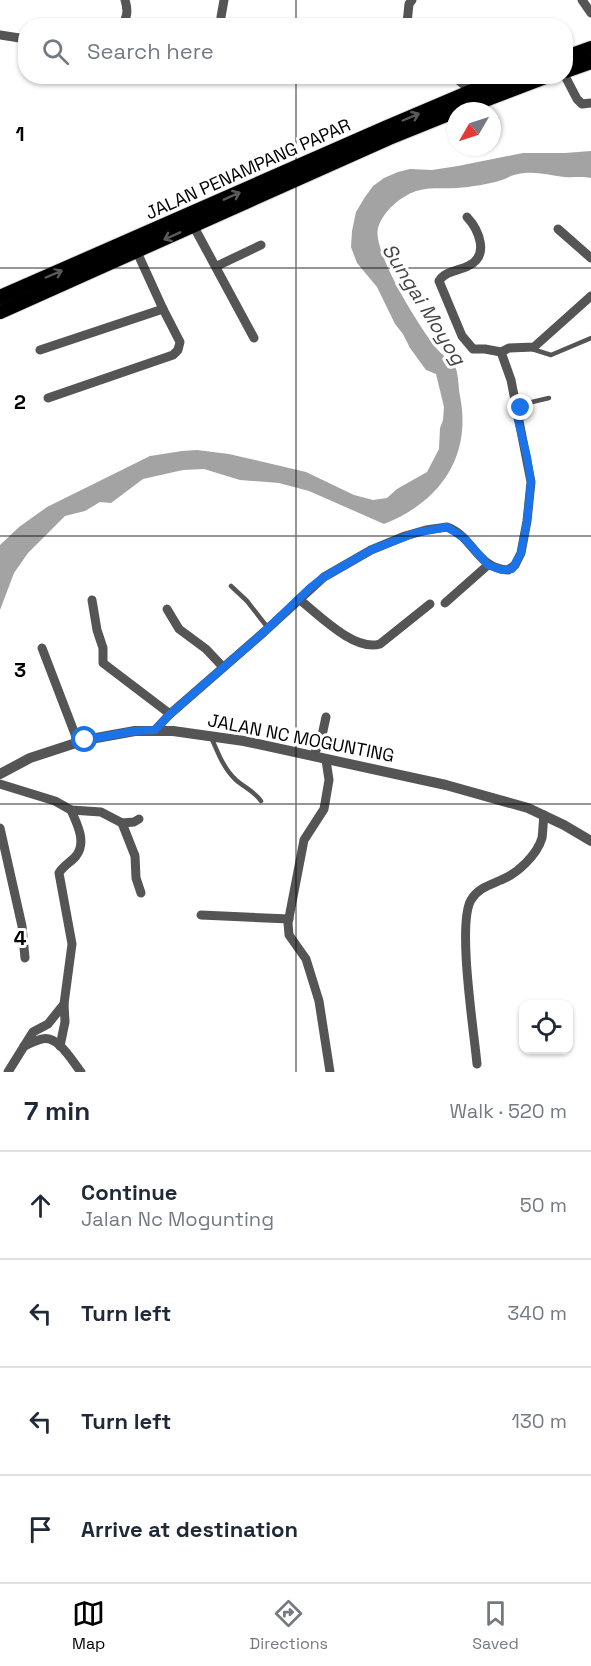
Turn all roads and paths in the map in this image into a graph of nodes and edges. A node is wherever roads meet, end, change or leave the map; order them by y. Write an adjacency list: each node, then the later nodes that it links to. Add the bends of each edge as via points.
1 (125, 0): 6 (street)
2 (224, 0): 7 (street)
3 (412, 0): 8 (street)
4 (582, 0): 5 (street)
5 (591, 13)
6 (126, 18)
7 (221, 18)
8 (404, 18)
9 (0, 34): 10 (street)
10 (18, 37)
11 (591, 48): 12 (main road)
12 (573, 54)
13 (591, 62): 14 (main road)
14 (573, 68)
15 (463, 84): 19 (street)
16 (491, 84): 19 (main road, JALAN PENAMPANG PAPAR)
17 (527, 84): 20 (main road, JALAN PENAMPANG PAPAR)
18 (569, 84): 21 (street, via 582,104)
19 (472, 91): 31 (main road, JALAN PENAMPANG PAPAR, one-way to 19)
20 (480, 102)
21 (591, 103)
22 (447, 115): 24 (main road, JALAN PENAMPANG PAPAR)
23 (467, 217): 38 (street, via 479,237 478,258 439,281 469,347)
24 (194, 227): 27 (main road, JALAN PENAMPANG PAPAR, one-way to 27); 29 (street)
25 (558, 229): 28 (street)
26 (261, 245): 29 (street)
27 (137, 252): 32 (street); 33 (main road, JALAN PENAMPANG PAPAR)
28 (591, 258)
29 (217, 266): 34 (street)
30 (591, 296): 36 (street)
31 (0, 297)
32 (163, 309): 37 (street); 39 (street, via 180,342 173,355)
33 (0, 312)
34 (254, 338)
35 (591, 338): 36 (lane, via 551,354)
36 (529, 349): 38 (street, via 509,348)
37 (40, 350)
38 (501, 352): 41 (street)
39 (48, 398)
40 (549, 398): 41 (lane)
41 (516, 412): 42 (street, via 531,482 527,521 515,565 508,570)
42 (488, 565): 45 (street, via 452,529 426,530 371,550 324,577); 46 (street)
43 (231, 586): 49 (lane)
44 (92, 600): 52 (street, via 103,663)
45 (300, 600): 47 (street, via 341,633 373,646 381,644); 49 (street)
46 (445, 603)
47 (430, 604)
48 (167, 609): 51 (street, via 179,629)
49 (268, 628): 51 (street)
50 (42, 648): 56 (street)
51 (223, 667): 52 (street)
52 (170, 714): 54 (street)
53 (326, 717): 57 (street)
54 (155, 730): 55 (street, JALAN NC MOGUNTING); 56 (street, JALAN NC MOGUNTING)
55 (211, 735): 57 (street, JALAN NC MOGUNTING); 61 (lane, via 231,774)
56 (78, 742): 59 (street, JALAN NC MOGUNTING, via 30,758)
57 (313, 756): 58 (street, JALAN NC MOGUNTING)
58 (326, 760): 63 (street, JALAN NC MOGUNTING, via 446,785); 70 (street, via 329,780 324,809 304,840)
59 (0, 774)
60 (0, 784): 62 (street)
61 (261, 801)
62 (71, 810): 65 (street, via 101,812); 72 (street, via 81,835 81,847 59,873 72,944)
63 (544, 815): 67 (street, JALAN NC MOGUNTING); 75 (street, via 537,849 507,878 482,888 467,910 466,953)
64 (140, 819): 65 (street)
65 (122, 823): 68 (street, via 135,856)
66 (0, 828): 71 (street, via 22,926)
67 (591, 841)
68 (141, 893)
69 (201, 915): 70 (street)
70 (289, 919): 78 (street, via 289,935 306,959 319,1001)
71 (25, 958)
72 (64, 1004): 73 (street, via 48,1024 33,1032); 74 (street)
73 (24, 1046): 74 (street, via 44,1038); 76 (street)
74 (60, 1046): 77 (street)
75 (477, 1064)
76 (8, 1072)
77 (81, 1072)
78 (330, 1072)

